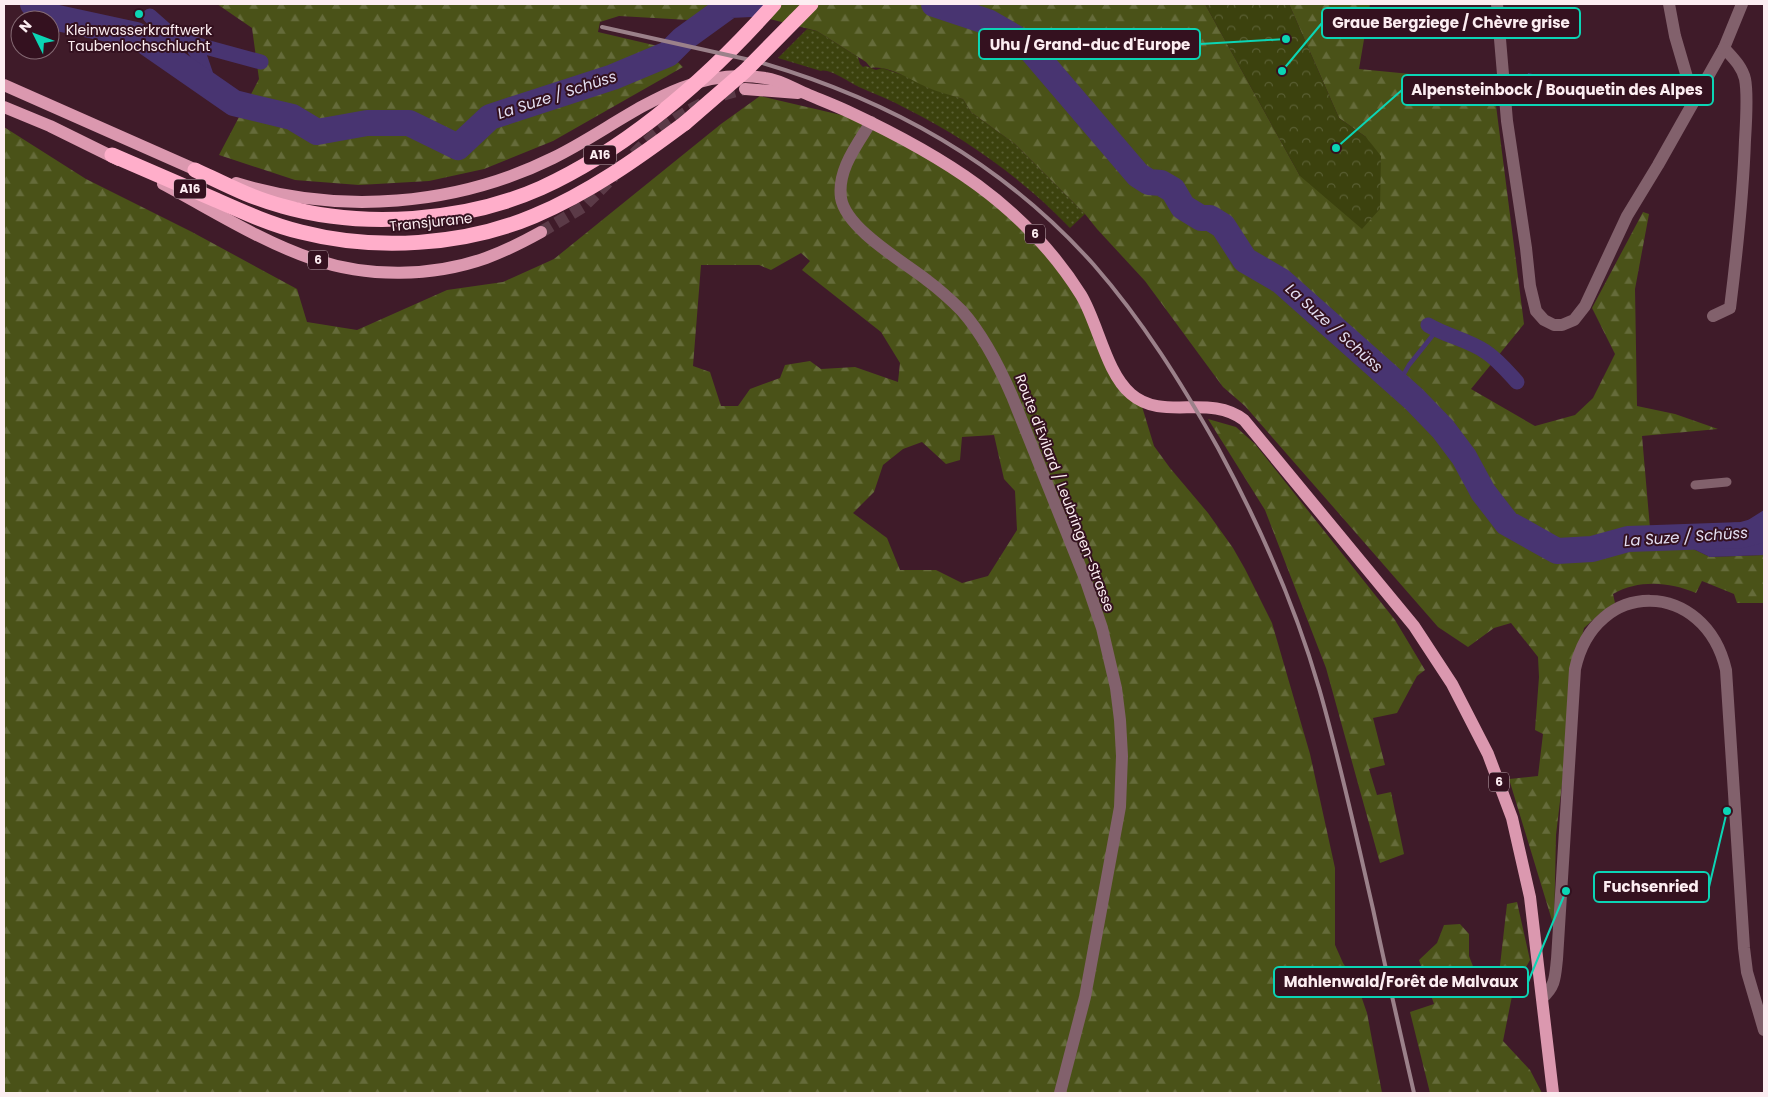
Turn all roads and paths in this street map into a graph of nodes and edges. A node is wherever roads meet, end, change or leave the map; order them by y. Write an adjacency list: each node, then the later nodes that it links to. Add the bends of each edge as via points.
1 (774, 4): 14 (highway, Transjurane / A16, via 701,79 642,126 564,176 497,204 409,218 348,218 278,205)
2 (811, 4): 13 (highway, Transjurane / A16, bridge, via 745,72 661,141 600,182 552,208 487,232 382,243 300,232)
3 (1497, 4): 9 (street, via 1507,121 1530,286 1536,312 1554,325 1574,320 1585,306 1627,216)
4 (1669, 4): 9 (street, via 1689,84)
5 (1742, 4): 6 (street)
6 (1724, 48): 9 (street); 16 (street, via 1738,63 1745,79 1746,131 1730,308)
7 (4, 85): 14 (main road, Transjurane / 6)
8 (745, 89): 10 (main road, 6)
9 (1699, 92)
10 (808, 95): 12 (main road, 6); 14 (main road, 6, via 785,83 755,76 703,80 655,99 589,139 519,173 434,197 328,201 258,190)
11 (4, 107): 13 (main road, Transjurane / 6)
12 (871, 122): 19 (main road, 6, via 961,174 1022,221 1057,261 1082,297 1118,377 1133,396 1161,407 1218,407 1244,420 1414,626 1452,684 1488,754 1512,818 1530,897); 21 (street, Route d'Evilard / Leubringen-Strasse, via 843,172 840,186 845,211 876,243 947,297 972,323 987,345 1012,396 1086,581 1102,628 1116,688 1122,756 1120,807 1085,997)
13 (112, 156): 15 (main road, 6, via 279,245 314,259 354,269 405,272 451,267 500,253)
14 (195, 170)
15 (542, 232)
16 (1713, 316)
17 (1728, 482): 18 (lane)
18 (1695, 485)
19 (1542, 998): 20 (street, via 1554,983 1557,959 1578,656 1590,632 1606,615 1633,603 1659,602 1677,606 1707,628 1726,670 1744,954); 22 (main road, 6)
20 (1764, 1030)
21 (1060, 1093)
22 (1553, 1093)

